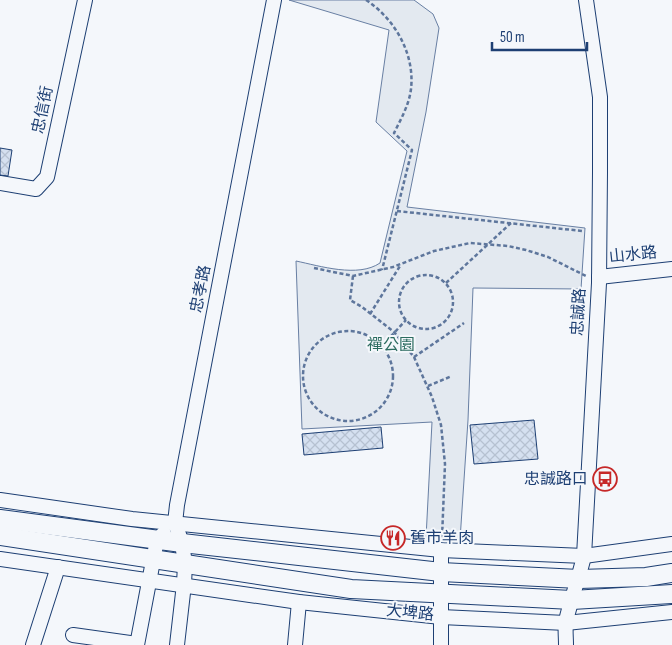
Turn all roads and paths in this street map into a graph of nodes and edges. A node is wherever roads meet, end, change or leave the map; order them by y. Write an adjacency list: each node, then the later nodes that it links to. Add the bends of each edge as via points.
1 (85, 0): 5 (street, 忠信街, via 47,177 36,189)
2 (274, 0): 27 (street, 忠孝路)
3 (366, 0): 6 (path, via 393,24 410,64 411,89 394,133 412,150)
4 (586, 0): 15 (street, 忠誠路, via 600,96)
5 (0, 183)
6 (397, 211): 7 (path); 13 (path)
7 (511, 223): 8 (path); 9 (path)
8 (582, 231)
9 (488, 244): 10 (path, via 450,246); 15 (path, via 548,257); 16 (path)
10 (400, 265): 13 (path); 17 (path)
11 (314, 268): 14 (path)
12 (672, 269): 15 (street, 山水路)
13 (382, 270): 14 (path)
14 (353, 276): 17 (path, via 350,300)
15 (599, 280): 33 (street, 忠誠路)
16 (446, 282): 18 (path, via 430,274 420,275 404,285 399,303); 18 (path, via 454,298 454,307 445,322 430,329 421,329)
17 (370, 314): 20 (path)
18 (406, 320): 20 (path)
19 (464, 323): 22 (path)
20 (394, 332): 21 (path); 22 (path)
21 (382, 346): 21 (path, via 390,358 393,385 379,410 353,421 339,420 314,405 306,392 303,377 313,348 339,332 355,331)
22 (414, 357): 24 (path)
23 (452, 376): 24 (path)
24 (428, 386): 32 (path, via 441,425 445,464)
25 (0, 500): 27 (street)
26 (0, 520): 29 (main road)
27 (175, 523): 29 (street); 30 (street); 32 (street)
28 (0, 536): 34 (main road, 大埤路)
29 (156, 540): 30 (main road); 34 (street)
30 (182, 543): 36 (street); 38 (main road)
31 (672, 544): 33 (street)
32 (442, 550): 33 (street); 38 (street)
33 (584, 556): 40 (street, 忠誠路)
34 (153, 558): 36 (main road, 大埤路); 41 (street)
35 (0, 559): 37 (street, 大埤路)
36 (184, 564): 42 (street); 43 (main road, 大埤路, via 351,589)
37 (58, 567): 41 (street, 大埤路); 52 (street)
38 (442, 572): 40 (main road); 43 (street)
39 (672, 573): 40 (main road)
40 (579, 579): 45 (street, 忠誠路)
41 (149, 580): 42 (street, 大埤路); 51 (street)
42 (184, 584): 46 (street, 大埤路); 53 (street)
43 (441, 594): 45 (main road, 大埤路); 48 (street)
44 (672, 594): 45 (main road, 大埤路)
45 (572, 600): 49 (street, 忠誠路)
46 (300, 602): 48 (street, 大埤路); 54 (street)
47 (672, 612): 49 (street, 大埤路)
48 (441, 617): 49 (street, 大埤路); 55 (street)
49 (566, 623): 56 (street, 忠誠路)
50 (73, 635): 51 (street)
51 (137, 644)
52 (33, 645)
53 (177, 645)
54 (295, 645)
55 (441, 645)
56 (566, 645)

